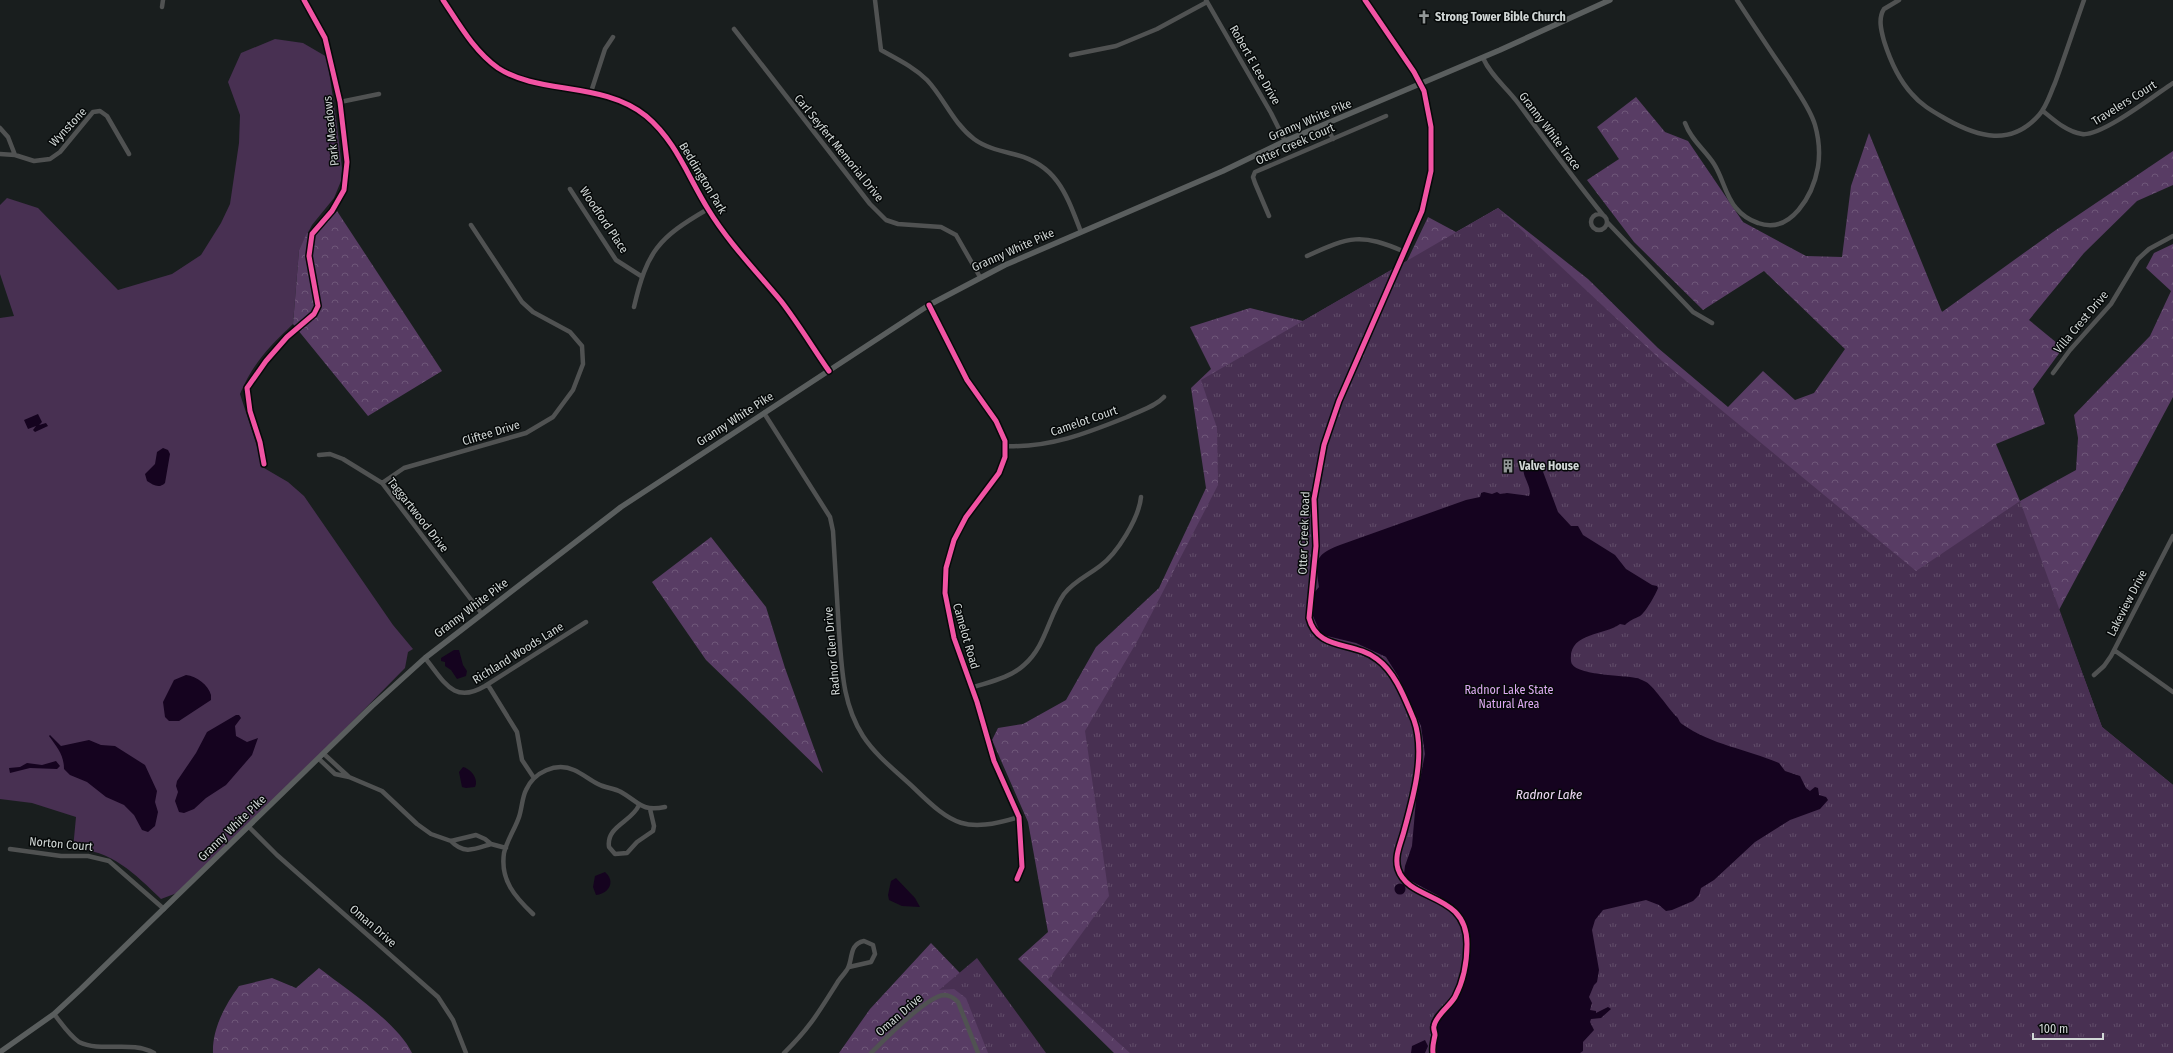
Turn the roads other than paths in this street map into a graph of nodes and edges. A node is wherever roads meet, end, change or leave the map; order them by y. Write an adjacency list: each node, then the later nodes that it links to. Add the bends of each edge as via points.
1 (163, 0): 11 (street)
2 (304, 0): 20 (street, Park Meadows, via 325,38)
3 (443, 0): 18 (street, Beddington Park, via 473,44 499,68 520,77)
4 (875, 0): 37 (street, via 881,50 908,65 927,80 950,114 974,139 985,146 1026,158 1048,170 1061,186)
5 (1365, 0): 17 (street, Otter Creek Road)
6 (1610, 0): 15 (main road, Granny White Pike)
7 (1737, 0): 23 (street, via 1804,102 1815,124 1819,147 1818,169 1809,193 1796,213 1788,220 1773,225 1758,223 1741,213 1729,197 1714,165 1689,134)
8 (1898, 0): 21 (street, via 1888,5 1882,13 1880,21 1883,36 1901,80 1923,104 1968,131 1992,136 2007,135 2021,130)
9 (2084, 0): 21 (street, via 2051,94)
10 (1207, 1): 14 (street, via 1157,29 1116,46); 27 (street, Robert E Lee Drive)
11 (162, 7)
12 (734, 29): 42 (street, Carl Seyfert Memorial Drive, via 870,204 886,220 898,224 941,227 956,235)
13 (613, 37): 18 (street, via 605,49)
14 (1071, 55)
15 (1483, 58): 17 (main road, Granny White Pike); 33 (street, Granny White Trace, via 1493,76 1514,98)
16 (2173, 83): 21 (street, Travelers Court, via 2106,128 2091,134 2068,129)
17 (1420, 84): 24 (main road, Granny White Pike); 39 (street, Otter Creek Road, via 1427,102 1431,127 1431,171 1425,205)
18 (591, 92): 32 (street, Beddington Park, via 632,108 646,116 661,130 678,154)
19 (380, 94): 20 (street)
20 (340, 102): 52 (street, Park Meadows, via 347,162 344,190 332,211 312,234 309,256 318,306 314,314 287,337 266,361 247,388 250,411)
21 (2042, 111)
22 (1386, 116): 26 (street, Otter Creek Court)
23 (1685, 123)
24 (1326, 125): 26 (street); 27 (main road, Granny White Pike)
25 (0, 128): 30 (street, via 8,137)
26 (1333, 139): 34 (street, Otter Creek Court, via 1255,172 1253,177)
27 (1285, 141): 37 (main road, Granny White Pike, via 1224,171)
28 (0, 154): 30 (street, Wynstone)
29 (128, 154): 30 (street, Wynstone, via 107,116 100,111 93,112 60,152 50,159 34,161)
30 (16, 155)
31 (570, 189): 41 (street, Woodford Place, via 616,260)
32 (708, 209): 41 (street, via 679,226 661,241); 46 (street, Beddington Park, via 753,271 782,303)
33 (1603, 215): 35 (street); 35 (street, via 1593,217 1592,226 1596,230 1601,230 1606,227)
34 (1269, 216)
35 (1607, 222): 45 (street, via 1693,312)
36 (471, 225): 53 (street, Cliftee Drive, via 522,302 533,312 570,332 582,346 584,364 572,390 553,417 526,433 404,468)
37 (1081, 232): 42 (main road, Granny White Pike)
38 (2173, 236): 47 (street, Villa Crest Drive, via 2149,249 2138,259 2111,304)
39 (1405, 252): 40 (street, via 1377,241 1359,238 1338,242); 88 (street, Otter Creek Road, via 1339,401 1324,445 1314,499 1316,546 1309,612 1312,628 1322,639 1366,652 1378,659 1397,683 1414,723 1418,745 1417,767 1411,804 1397,853 1397,866 1407,884 1444,902 1454,911 1467,938 1463,978 1454,998 1434,1026)
40 (1307, 256)
41 (641, 276): 44 (street)
42 (980, 277): 43 (main road, Granny White Pike)
43 (929, 304): 46 (main road, Granny White Pike); 50 (street, via 971,387 999,426)
44 (634, 307)
45 (1712, 323)
46 (829, 371): 49 (main road, Granny White Pike)
47 (2053, 373)
48 (1164, 397): 50 (street, Camelot Court, via 1138,412 1070,439 1044,445)
49 (764, 413): 56 (main road, Granny White Pike, via 622,507); 71 (street, Radnor Glen Drive, via 830,517 843,686 851,714 863,735 888,763 947,817 961,823 980,826)
50 (1006, 446): 62 (street, Camelot Road, via 999,473 960,527 946,568 947,612)
51 (319, 455): 53 (street, Taggartwood Drive, via 330,454 342,459)
52 (264, 464)
53 (382, 483): 56 (street, Taggartwood Drive)
54 (1141, 497): 62 (street, via 1136,515 1122,541 1102,565 1075,582 1066,592 1056,607 1042,643 1030,659 1010,674)
55 (2173, 536): 58 (street, Lakeview Drive)
56 (482, 614): 59 (main road, Granny White Pike)
57 (586, 622): 61 (street, Richland Woods Lane)
58 (2114, 650): 60 (street, Lakeview Drive, via 2104,666); 63 (street)
59 (425, 658): 61 (street, Richland Woods Lane, via 458,693 469,694); 64 (main road, Granny White Pike)
60 (2094, 675)
61 (488, 685): 67 (street, via 517,732 522,760)
62 (971, 688): 71 (street, Camelot Road, via 994,761)
63 (2173, 692)
64 (324, 754): 65 (main road, Granny White Pike); 66 (street)
65 (319, 759): 66 (street, via 335,774); 72 (main road, Granny White Pike)
66 (349, 777): 73 (street, via 379,789 420,828)
67 (534, 778): 68 (street, via 551,768 571,769 598,784 621,792); 75 (street, via 525,792 518,820)
68 (640, 805): 70 (street); 70 (street, via 634,816 621,823 610,838 609,847 615,854 627,853 636,842 653,831)
69 (665, 807): 70 (street)
70 (650, 808)
71 (1019, 817): 77 (street, Camelot Road, via 1022,867)
72 (249, 827): 78 (main road, Granny White Pike); 84 (street, Oman Drive, via 277,855 438,997 451,1016)
73 (451, 841): 74 (street, via 468,850); 74 (street, via 476,835 485,838)
74 (491, 844): 75 (street)
75 (506, 848): 79 (street, via 504,866 508,883 517,899)
76 (10, 849): 78 (street, Norton Court, via 61,856 88,856 109,861)
77 (1017, 878)
78 (164, 909): 81 (main road, Granny White Pike)
79 (533, 914)
80 (849, 967): 80 (street, via 850,955 857,944 864,941 873,946 875,954 871,962); 85 (street, via 810,1026)
81 (54, 1014): 82 (main road, Granny White Pike); 83 (street, via 74,1038 87,1046 140,1048)
82 (0, 1052)
83 (154, 1053)
84 (466, 1053)
85 (784, 1053)
86 (871, 1053): 87 (street, Oman Drive, via 922,1007 945,995 953,997 958,1002)
87 (978, 1053)
88 (1433, 1053)

